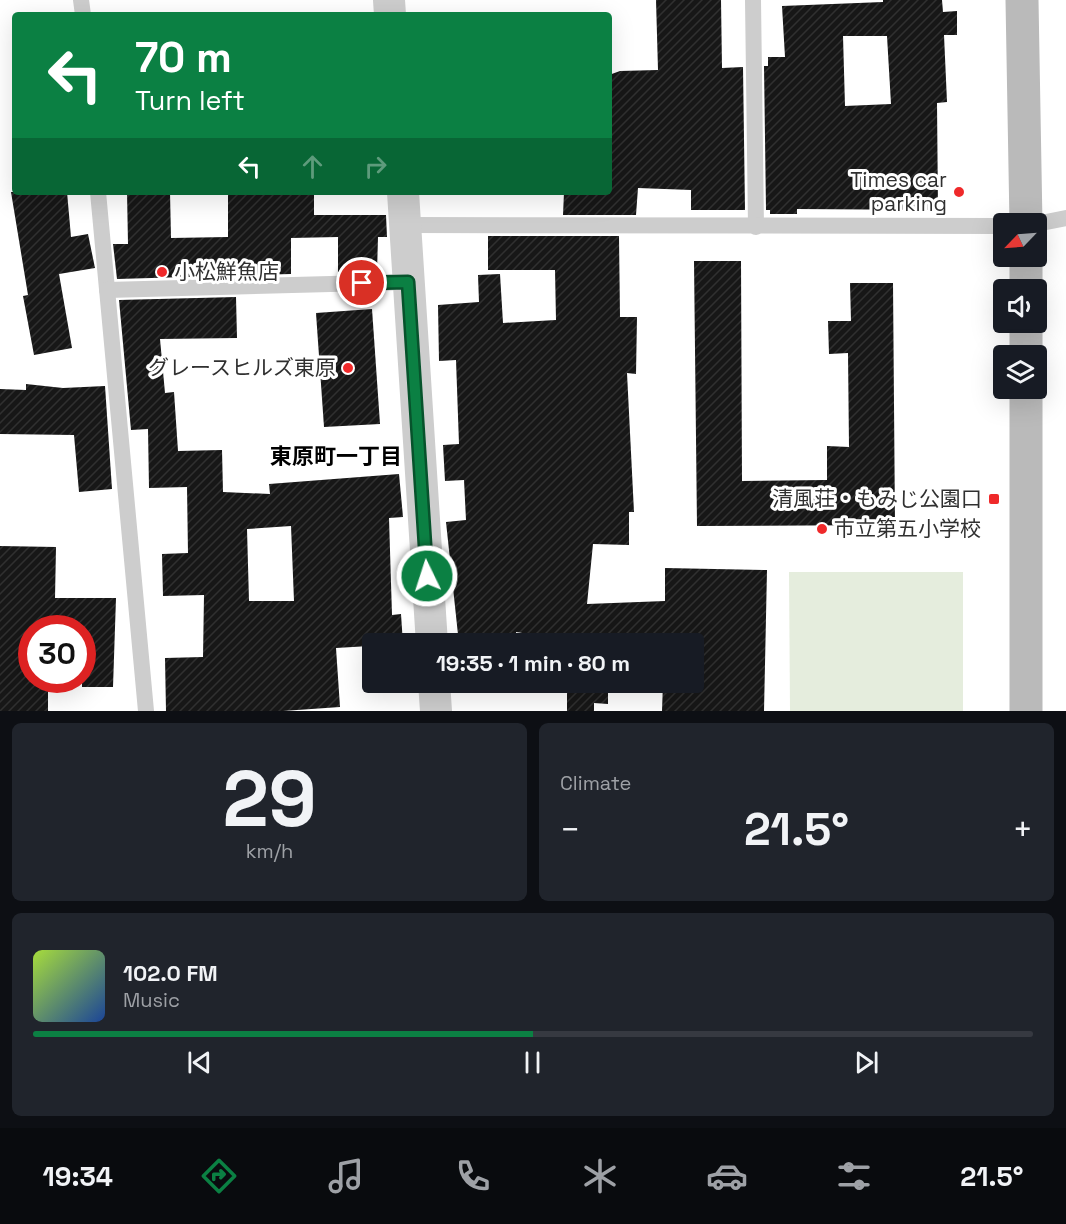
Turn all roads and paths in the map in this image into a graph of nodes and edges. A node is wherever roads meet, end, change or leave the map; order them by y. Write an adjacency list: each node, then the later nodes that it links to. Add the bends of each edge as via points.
1 (753, 0): 10 (lane)
2 (1022, 0): 5 (street)
3 (98, 195): 12 (lane)
4 (403, 195): 8 (street)
5 (1026, 213)
6 (1066, 218): 7 (lane)
7 (1047, 222)
8 (405, 225): 10 (lane); 11 (street)
9 (993, 226): 10 (lane)
10 (756, 227)
11 (408, 282): 12 (lane); 14 (street)
12 (107, 290): 16 (lane)
13 (1026, 399): 18 (street)
14 (431, 633)
15 (435, 693): 17 (street)
16 (146, 711)
17 (436, 711)
18 (1026, 711)

